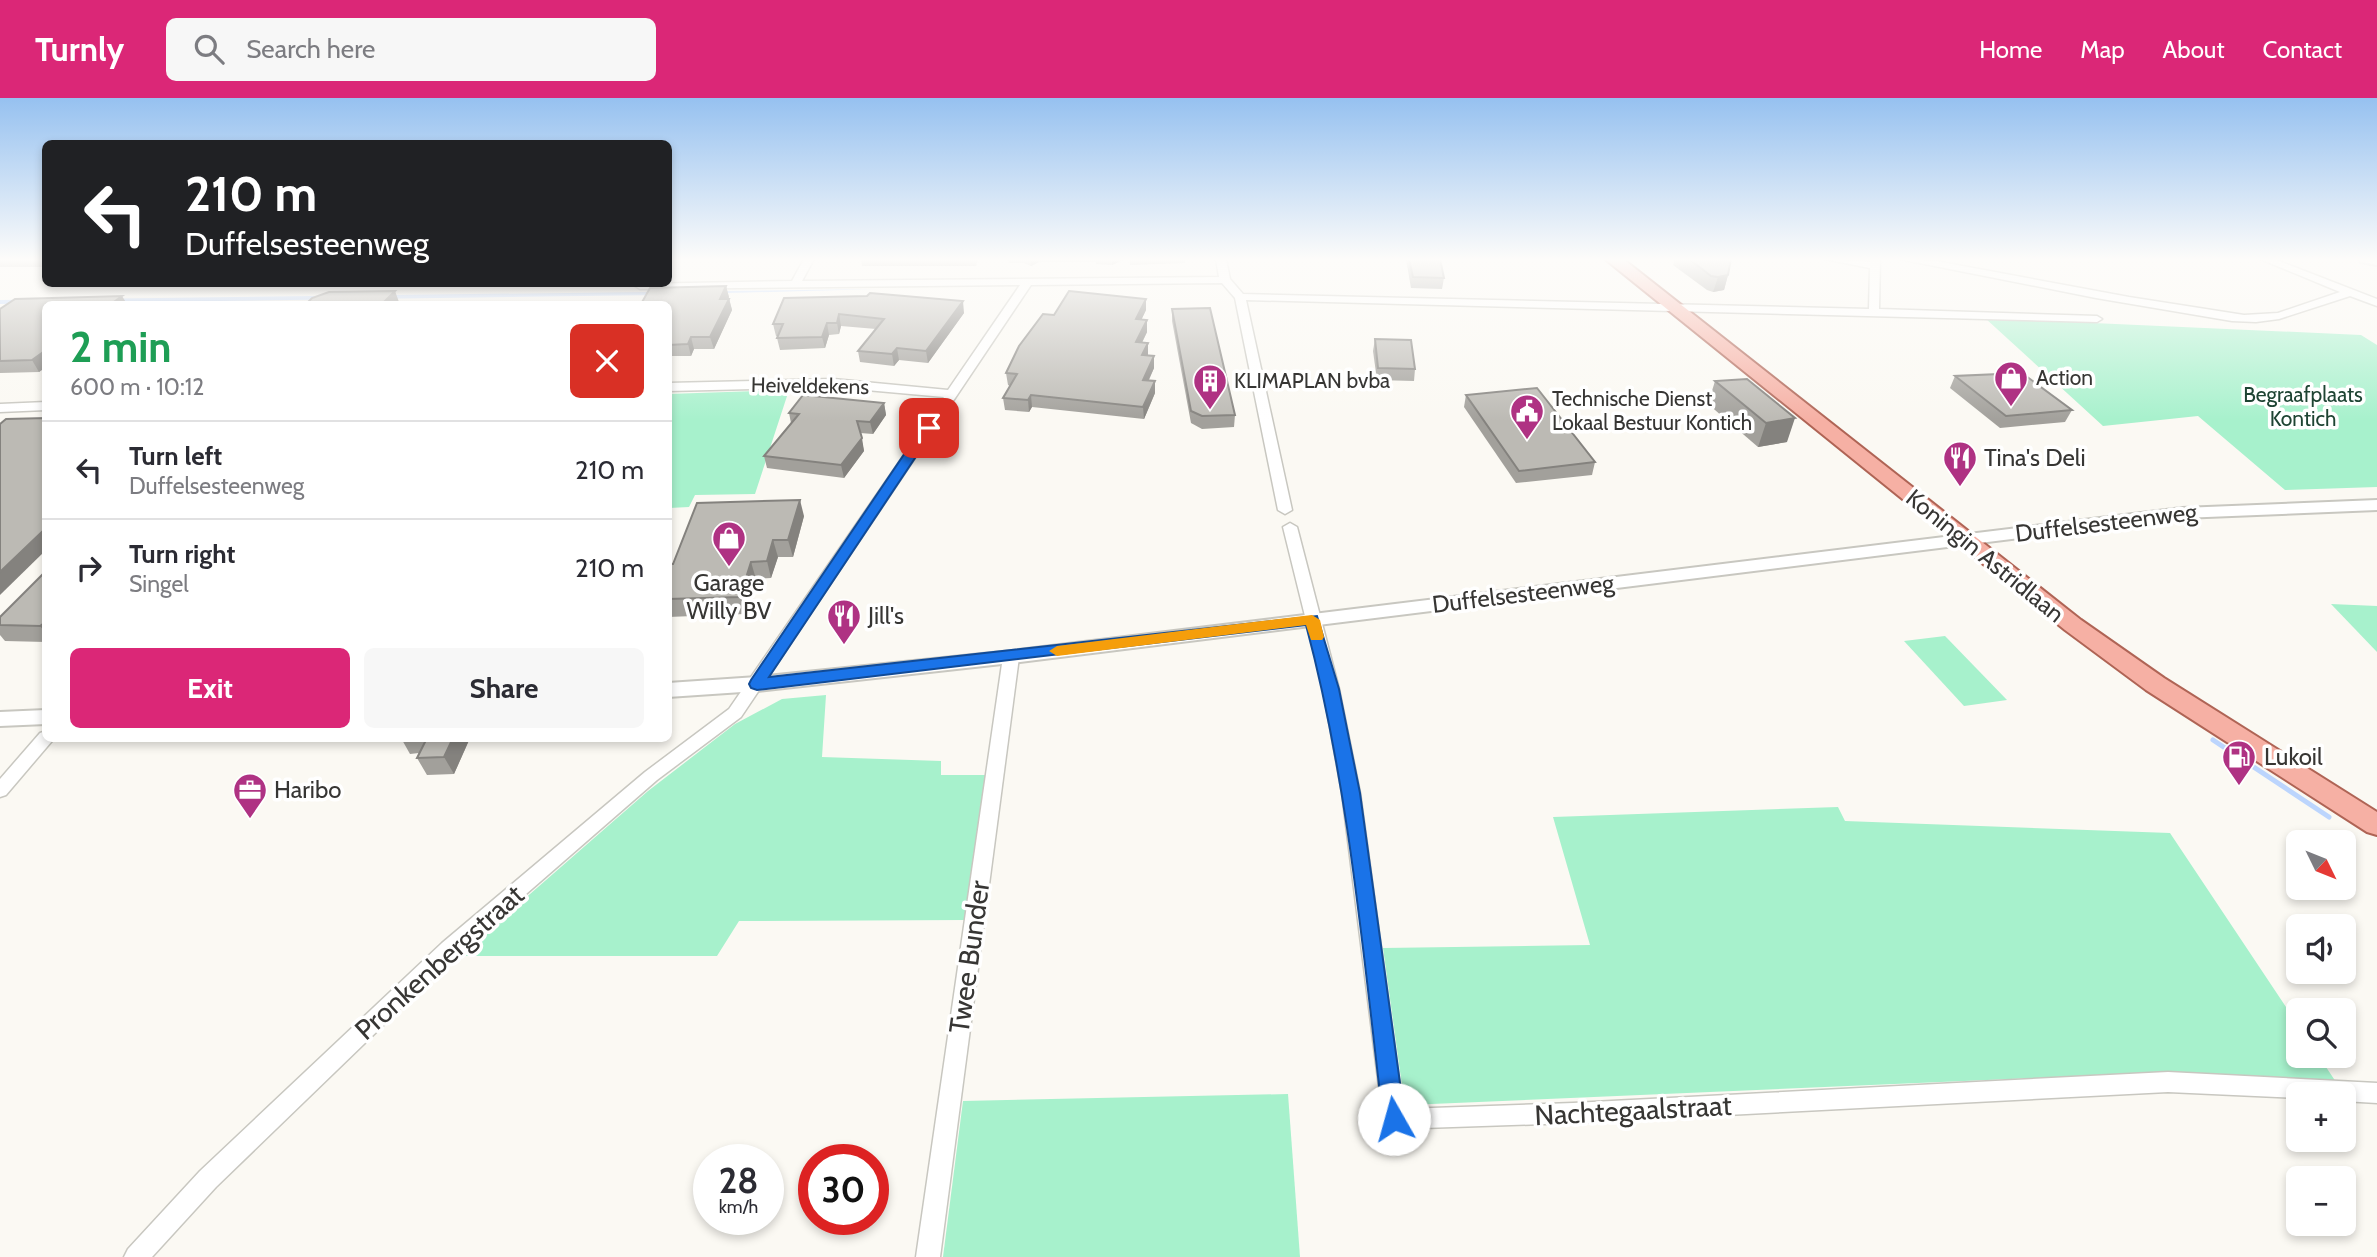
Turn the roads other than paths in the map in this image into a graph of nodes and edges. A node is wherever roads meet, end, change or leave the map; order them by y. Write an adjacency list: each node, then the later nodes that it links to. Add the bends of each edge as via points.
1 (1006, 313): 9 (street, Pronkenbergstraat)
2 (1243, 313): 13 (street)
3 (1681, 313): 15 (main road, Koningin Astridlaan)
4 (1909, 313): 7 (street)
5 (2213, 313): 6 (street, via 2245,318)
6 (2285, 313)
7 (2097, 319)
8 (672, 387): 9 (street, Heiveldekens, via 833,383)
9 (951, 394): 18 (street, Pronkenbergstraat)
10 (42, 406): 11 (street)
11 (0, 408)
12 (2377, 505): 15 (street, Duffelsesteenweg, via 2216,510)
13 (1285, 510)
14 (1290, 527): 16 (street)
15 (1966, 540): 16 (street, Duffelsesteenweg); 24 (main road, Koningin Astridlaan, via 2155,684)
16 (1312, 620): 17 (street, Duffelsesteenweg); 25 (street, Nachtegaalstraat, via 1351,793 1394,1119 2168,1082)
17 (1010, 657): 18 (street, Duffelsesteenweg); 27 (street, Twee Bunder)
18 (757, 684): 19 (street, Duffelsesteenweg); 26 (street, Pronkenbergstraat, via 735,713 651,776 449,949 208,1179)
19 (672, 690)
20 (42, 717): 21 (street)
21 (0, 719)
22 (42, 742): 23 (street)
23 (0, 791)
24 (2377, 825)
25 (2377, 1093)
26 (136, 1257)
27 (928, 1257)

